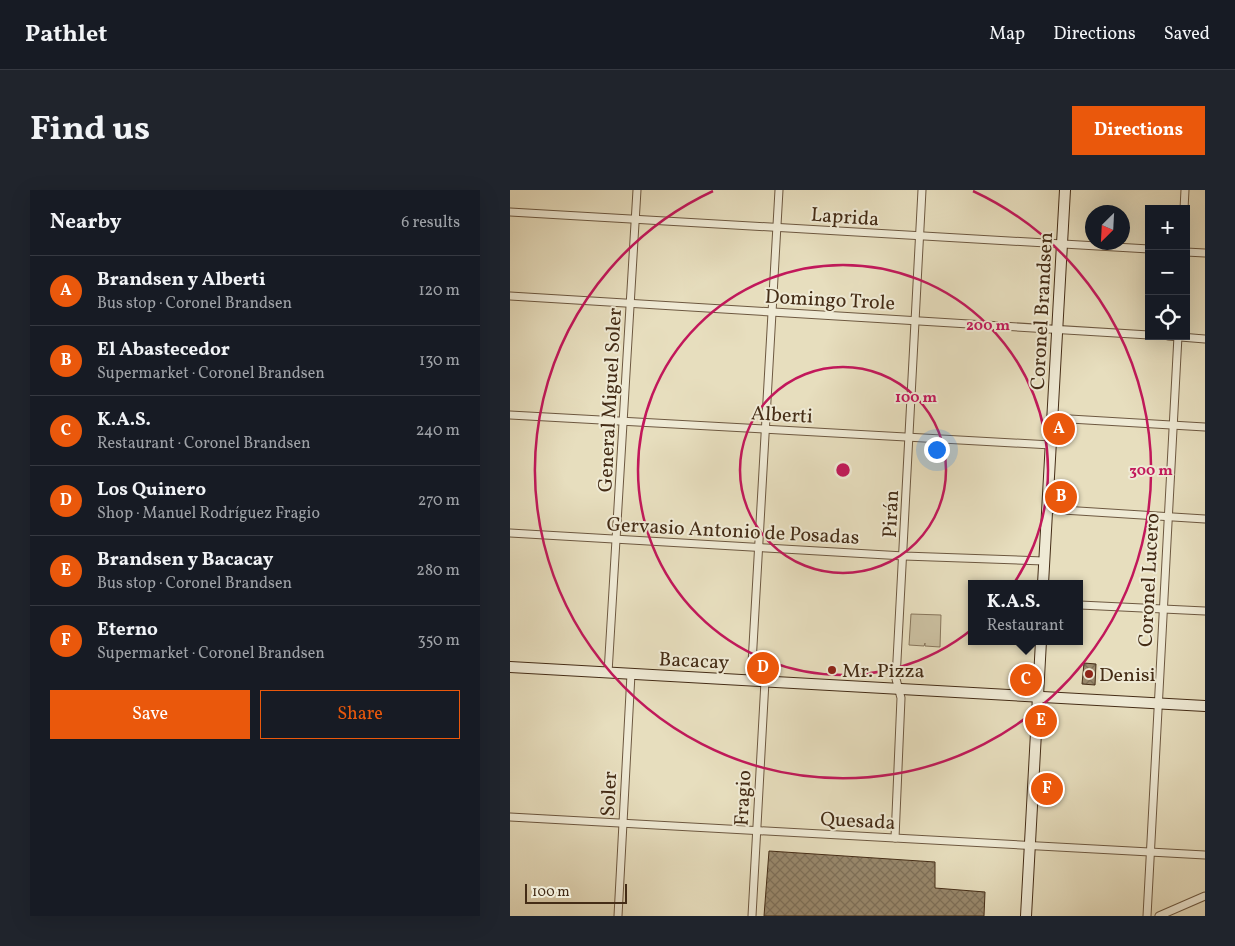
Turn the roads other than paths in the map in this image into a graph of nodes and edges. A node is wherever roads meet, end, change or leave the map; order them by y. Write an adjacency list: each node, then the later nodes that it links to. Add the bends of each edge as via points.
1 (637, 190): 8 (street, General Miguel Soler)
2 (779, 190): 9 (street)
3 (922, 190): 10 (street, Pirán)
4 (1065, 190): 11 (street, Coronel Brandsen)
5 (1186, 190): 6 (street)
6 (1184, 205)
7 (510, 212): 8 (street, Laprida)
8 (636, 220): 9 (street, Laprida); 16 (street, General Miguel Soler)
9 (777, 228): 10 (street, Laprida); 17 (street)
10 (920, 237): 11 (street, Laprida); 18 (street, Pirán)
11 (1062, 244): 12 (street, Laprida); 19 (street, Coronel Brandsen)
12 (1145, 249)
13 (1190, 252): 14 (street)
14 (1205, 253)
15 (510, 296): 16 (street, Domingo Trole)
16 (631, 304): 17 (street, Domingo Trole); 26 (street, General Miguel Soler)
17 (773, 312): 18 (street, Domingo Trole); 29 (street)
18 (916, 320): 19 (street, Domingo Trole); 30 (street, Pirán)
19 (1058, 329): 20 (street, Domingo Trole); 25 (street, Coronel Brandsen)
20 (1145, 335)
21 (1190, 337): 22 (street)
22 (1205, 338)
23 (1178, 340): 27 (street, Coronel Lucero)
24 (510, 416): 26 (street, Alberti)
25 (1053, 418): 27 (street); 31 (street, Coronel Brandsen)
26 (624, 422): 29 (street, Alberti); 36 (street, General Miguel Soler)
27 (1173, 426): 28 (street); 33 (street, Coronel Lucero)
28 (1205, 427)
29 (766, 430): 30 (street, Alberti); 37 (street)
30 (910, 438): 31 (street, Alberti); 38 (street, Pirán)
31 (1051, 445): 32 (street, Coronel Brandsen)
32 (1047, 509): 33 (street); 39 (street, Coronel Brandsen)
33 (1168, 517): 34 (street); 42 (street, Coronel Lucero)
34 (1205, 519)
35 (510, 533): 36 (street, Gervasio Antonio de Posadas)
36 (617, 539): 37 (street, Gervasio Antonio de Posadas); 46 (street, General Miguel Soler)
37 (759, 548): 38 (street, Gervasio Antonio de Posadas); 48 (street)
38 (904, 556): 39 (street, Gervasio Antonio de Posadas); 50 (street, Pirán, via 896,679)
39 (1044, 561): 40 (street, Coronel Brandsen)
40 (1043, 580)
41 (1083, 605): 42 (street)
42 (1163, 609): 43 (street); 52 (street, Coronel Lucero)
43 (1205, 611)
44 (1041, 645): 51 (street)
45 (510, 667): 46 (street, Bacacay)
46 (608, 673): 47 (street, Bacacay)
47 (631, 674): 48 (street, Bacacay); 55 (street, Soler)
48 (750, 680): 49 (street, Bacacay)
49 (765, 681): 50 (street, Bacacay); 56 (street, Fragio)
50 (899, 689): 51 (street, Bacacay); 57 (street, Pirán)
51 (1038, 697): 52 (street, Bacacay); 58 (street)
52 (1157, 703): 53 (street, Bacacay); 59 (street, Coronel Lucero)
53 (1205, 706)
54 (510, 817): 55 (street, Quesada)
55 (623, 823): 56 (street, Quesada); 62 (street, Soler)
56 (757, 831): 57 (street, Quesada); 63 (street, Fragio)
57 (895, 838): 58 (street, Quesada)
58 (1030, 845): 59 (street, Quesada); 64 (street)
59 (1150, 853): 60 (street, Quesada); 65 (street, Coronel Lucero)
60 (1205, 855)
61 (1205, 896): 66 (street)
62 (618, 916)
63 (752, 916)
64 (1026, 916)
65 (1147, 916)
66 (1159, 916)

